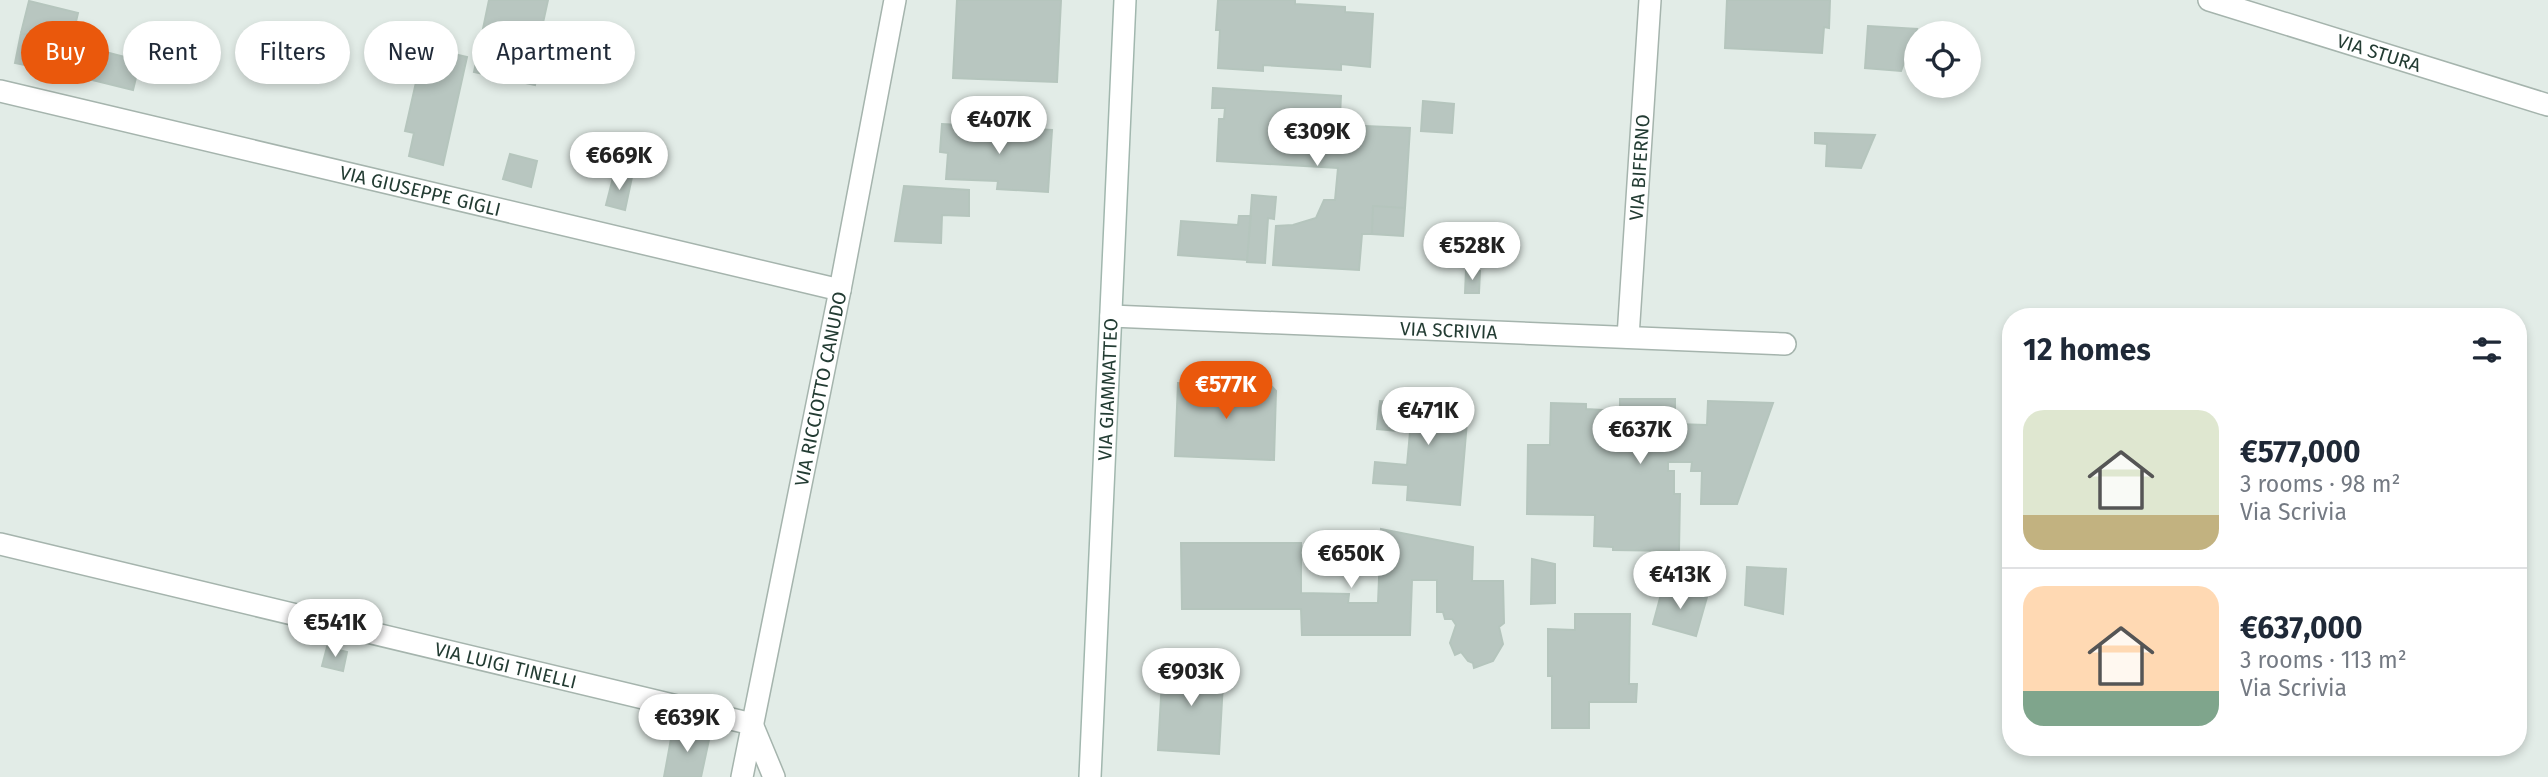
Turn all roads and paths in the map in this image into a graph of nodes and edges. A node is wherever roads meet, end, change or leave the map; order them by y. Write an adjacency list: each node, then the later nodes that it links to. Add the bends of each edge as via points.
1 (895, 0): 7 (street, VIA RICCIOTTO CANUDO)
2 (1125, 0): 8 (street, VIA GIAMMATTEO)
3 (1650, 0): 9 (street, VIA BIFERNO)
4 (2209, 0): 6 (street, VIA STURA)
5 (0, 91): 7 (street, VIA GIUSEPPE GIGLI)
6 (2548, 105)
7 (840, 290): 12 (street, VIA RICCIOTTO CANUDO)
8 (1111, 316): 9 (street, VIA SCRIVIA); 15 (street, VIA GIAMMATTEO)
9 (1628, 337): 10 (street, VIA SCRIVIA)
10 (1785, 344)
11 (0, 544): 12 (street, VIA LUIGI TINELLI)
12 (752, 724): 13 (street, VIA RICCIOTTO CANUDO); 14 (street)
13 (742, 777)
14 (774, 777)
15 (1090, 777)

